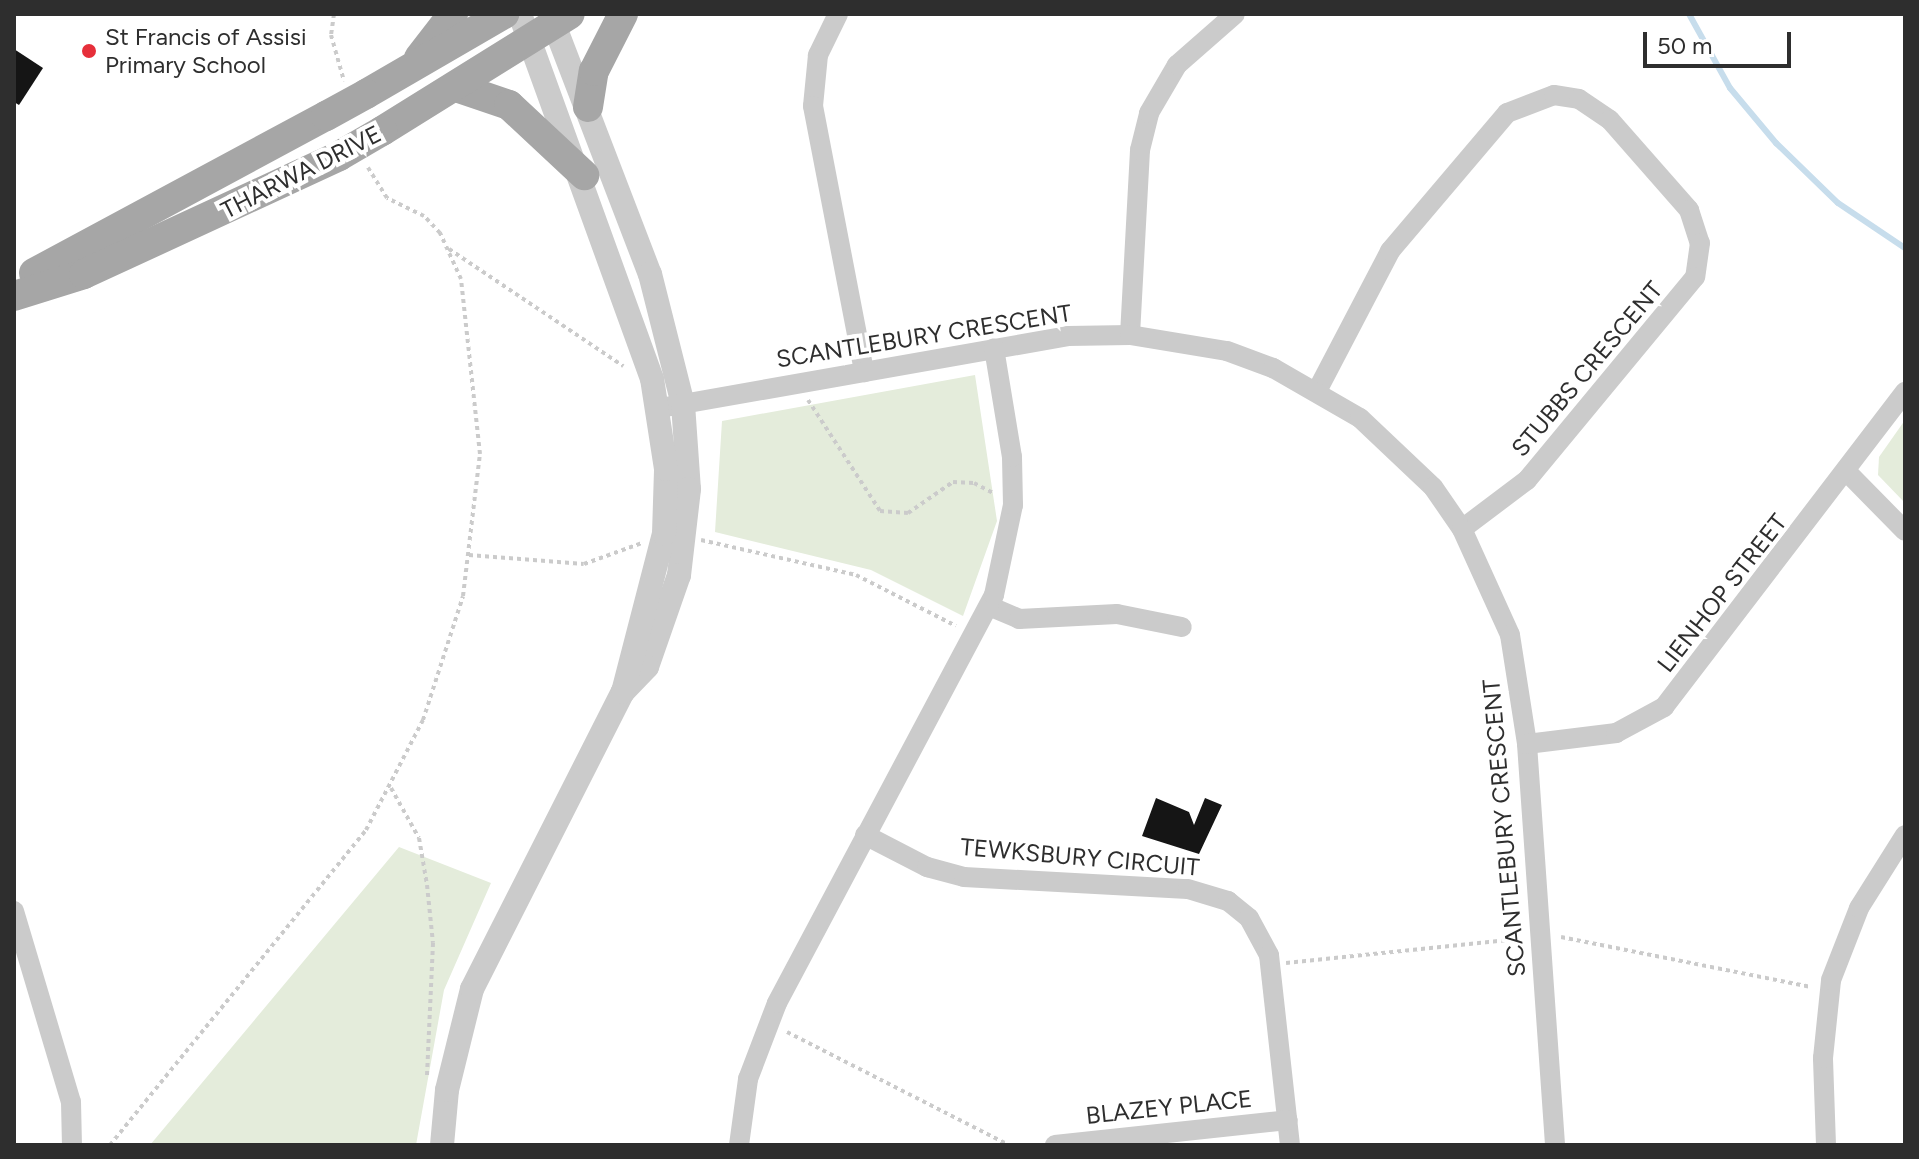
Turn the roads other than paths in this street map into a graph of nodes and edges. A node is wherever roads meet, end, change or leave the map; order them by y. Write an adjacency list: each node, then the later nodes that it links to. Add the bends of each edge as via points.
1 (453, 14): 7 (main road)
2 (504, 14): 7 (main road, THARWA DRIVE)
3 (623, 14): 9 (main road, via 594,71)
4 (838, 14): 15 (street, via 818,55 813,106)
5 (1235, 14): 13 (street, via 1177,65 1149,113 1140,150)
6 (546, 22): 8 (main road, THARWA DRIVE); 9 (street); 10 (street)
7 (408, 72): 11 (main road, THARWA DRIVE, bridge, via 357,93 326,116)
8 (459, 88): 10 (main road, via 509,105); 12 (main road, THARWA DRIVE, bridge, via 339,156 84,274)
9 (588, 107): 18 (street, via 650,274)
10 (584, 175): 18 (street, via 649,370)
11 (14, 282)
12 (14, 296)
13 (1130, 335): 14 (street, SCANTLEBURY CRESCENT); 16 (street, SCANTLEBURY CRESCENT, via 1227,351)
14 (994, 348): 15 (street, SCANTLEBURY CRESCENT); 22 (street, via 1012,457 1012,508)
15 (864, 372): 18 (street, SCANTLEBURY CRESCENT)
16 (1318, 389): 20 (street, SCANTLEBURY CRESCENT, via 1398,450); 20 (street, STUBBS CRESCENT, via 1390,251 1507,113 1554,95 1579,99 1610,120 1689,210 1700,243 1695,277 1527,480)
17 (1905, 392): 19 (street, LIENHOP STREET)
18 (671, 406): 24 (street, via 662,545); 24 (street, via 689,489 679,575 647,667)
19 (1848, 473): 21 (street); 25 (street, LIENHOP STREET, via 1664,707 1616,733)
20 (1462, 529): 25 (street, SCANTLEBURY CRESCENT, via 1510,635)
21 (1905, 531)
22 (989, 606): 23 (street, via 1019,619 1117,614); 26 (street)
23 (1182, 627)
24 (623, 692): 31 (street, via 472,989 447,1090)
25 (1527, 744): 35 (street, SCANTLEBURY CRESCENT)
26 (865, 835): 29 (street, TEWKSBURY CIRCUIT, via 927,867 964,877 1188,889 1228,901 1249,918 1269,955); 32 (street, via 758,1044)
27 (1905, 835): 36 (street, via 1859,908 1831,980 1823,1058)
28 (14, 911): 30 (street, via 71,1102)
29 (1288, 1120): 33 (street, BLAZEY PLACE); 34 (street, TEWKSBURY CIRCUIT)
30 (72, 1145)
31 (442, 1145)
32 (739, 1145)
33 (1055, 1145)
34 (1290, 1145)
35 (1555, 1145)
36 (1826, 1145)

